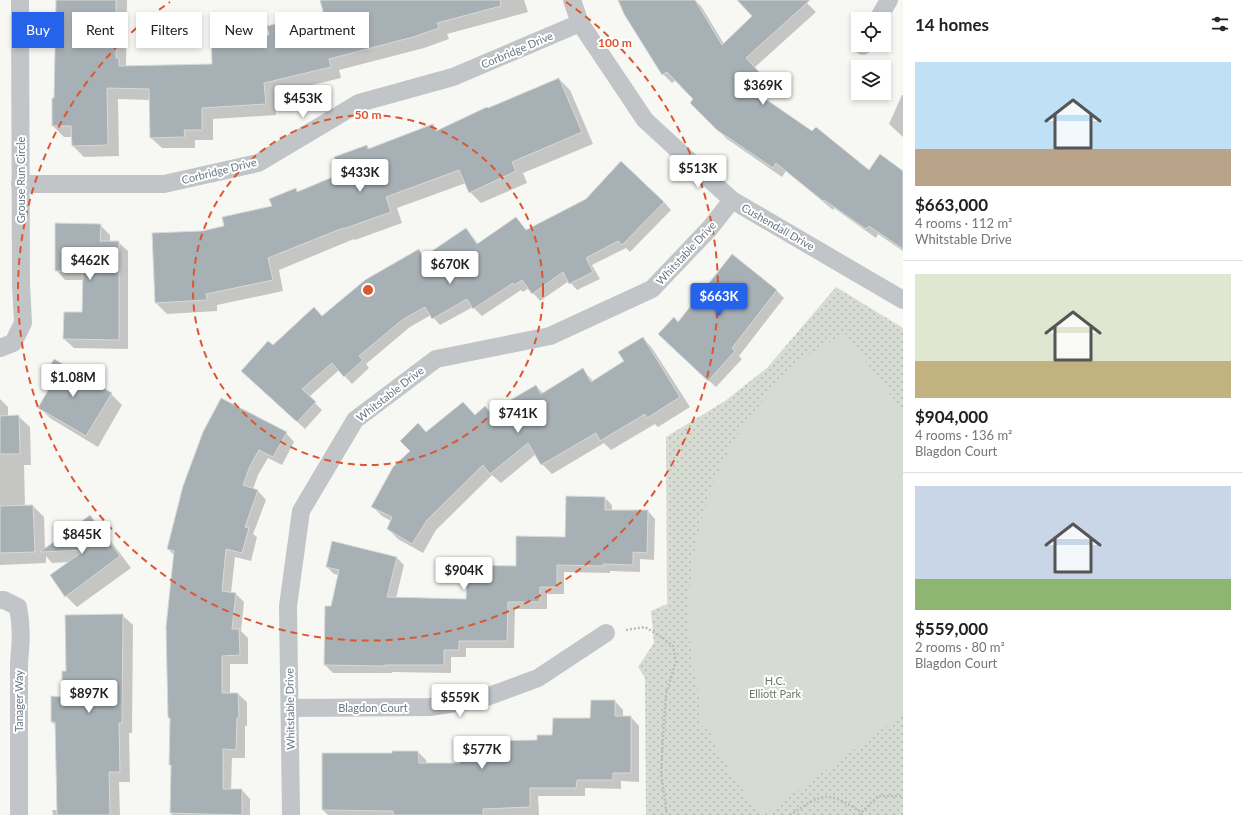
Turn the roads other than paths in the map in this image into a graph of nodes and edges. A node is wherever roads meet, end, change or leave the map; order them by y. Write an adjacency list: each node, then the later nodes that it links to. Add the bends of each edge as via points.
1 (20, 0): 6 (street, Grouse Run Circle)
2 (572, 0): 5 (street, Cushendall Drive)
3 (889, 0): 4 (street)
4 (882, 12)
5 (580, 23): 6 (street, Corbridge Drive, via 453,77 359,103 258,163 164,184); 7 (street, Cushendall Drive, via 645,120)
6 (20, 184): 9 (street, Grouse Run Circle, via 24,323 12,343)
7 (732, 200): 8 (street, Cushendall Drive); 12 (street, Whitstable Drive, via 710,228 652,289 550,336 436,359 355,420 300,511 288,606)
8 (903, 300)
9 (0, 348)
10 (0, 600): 13 (street, Tanager Way, via 18,607 21,623)
11 (606, 633): 12 (street, Blagdon Court, via 538,678 481,699 430,707)
12 (290, 708): 14 (street, Whitstable Drive)
13 (20, 815)
14 (291, 815)

